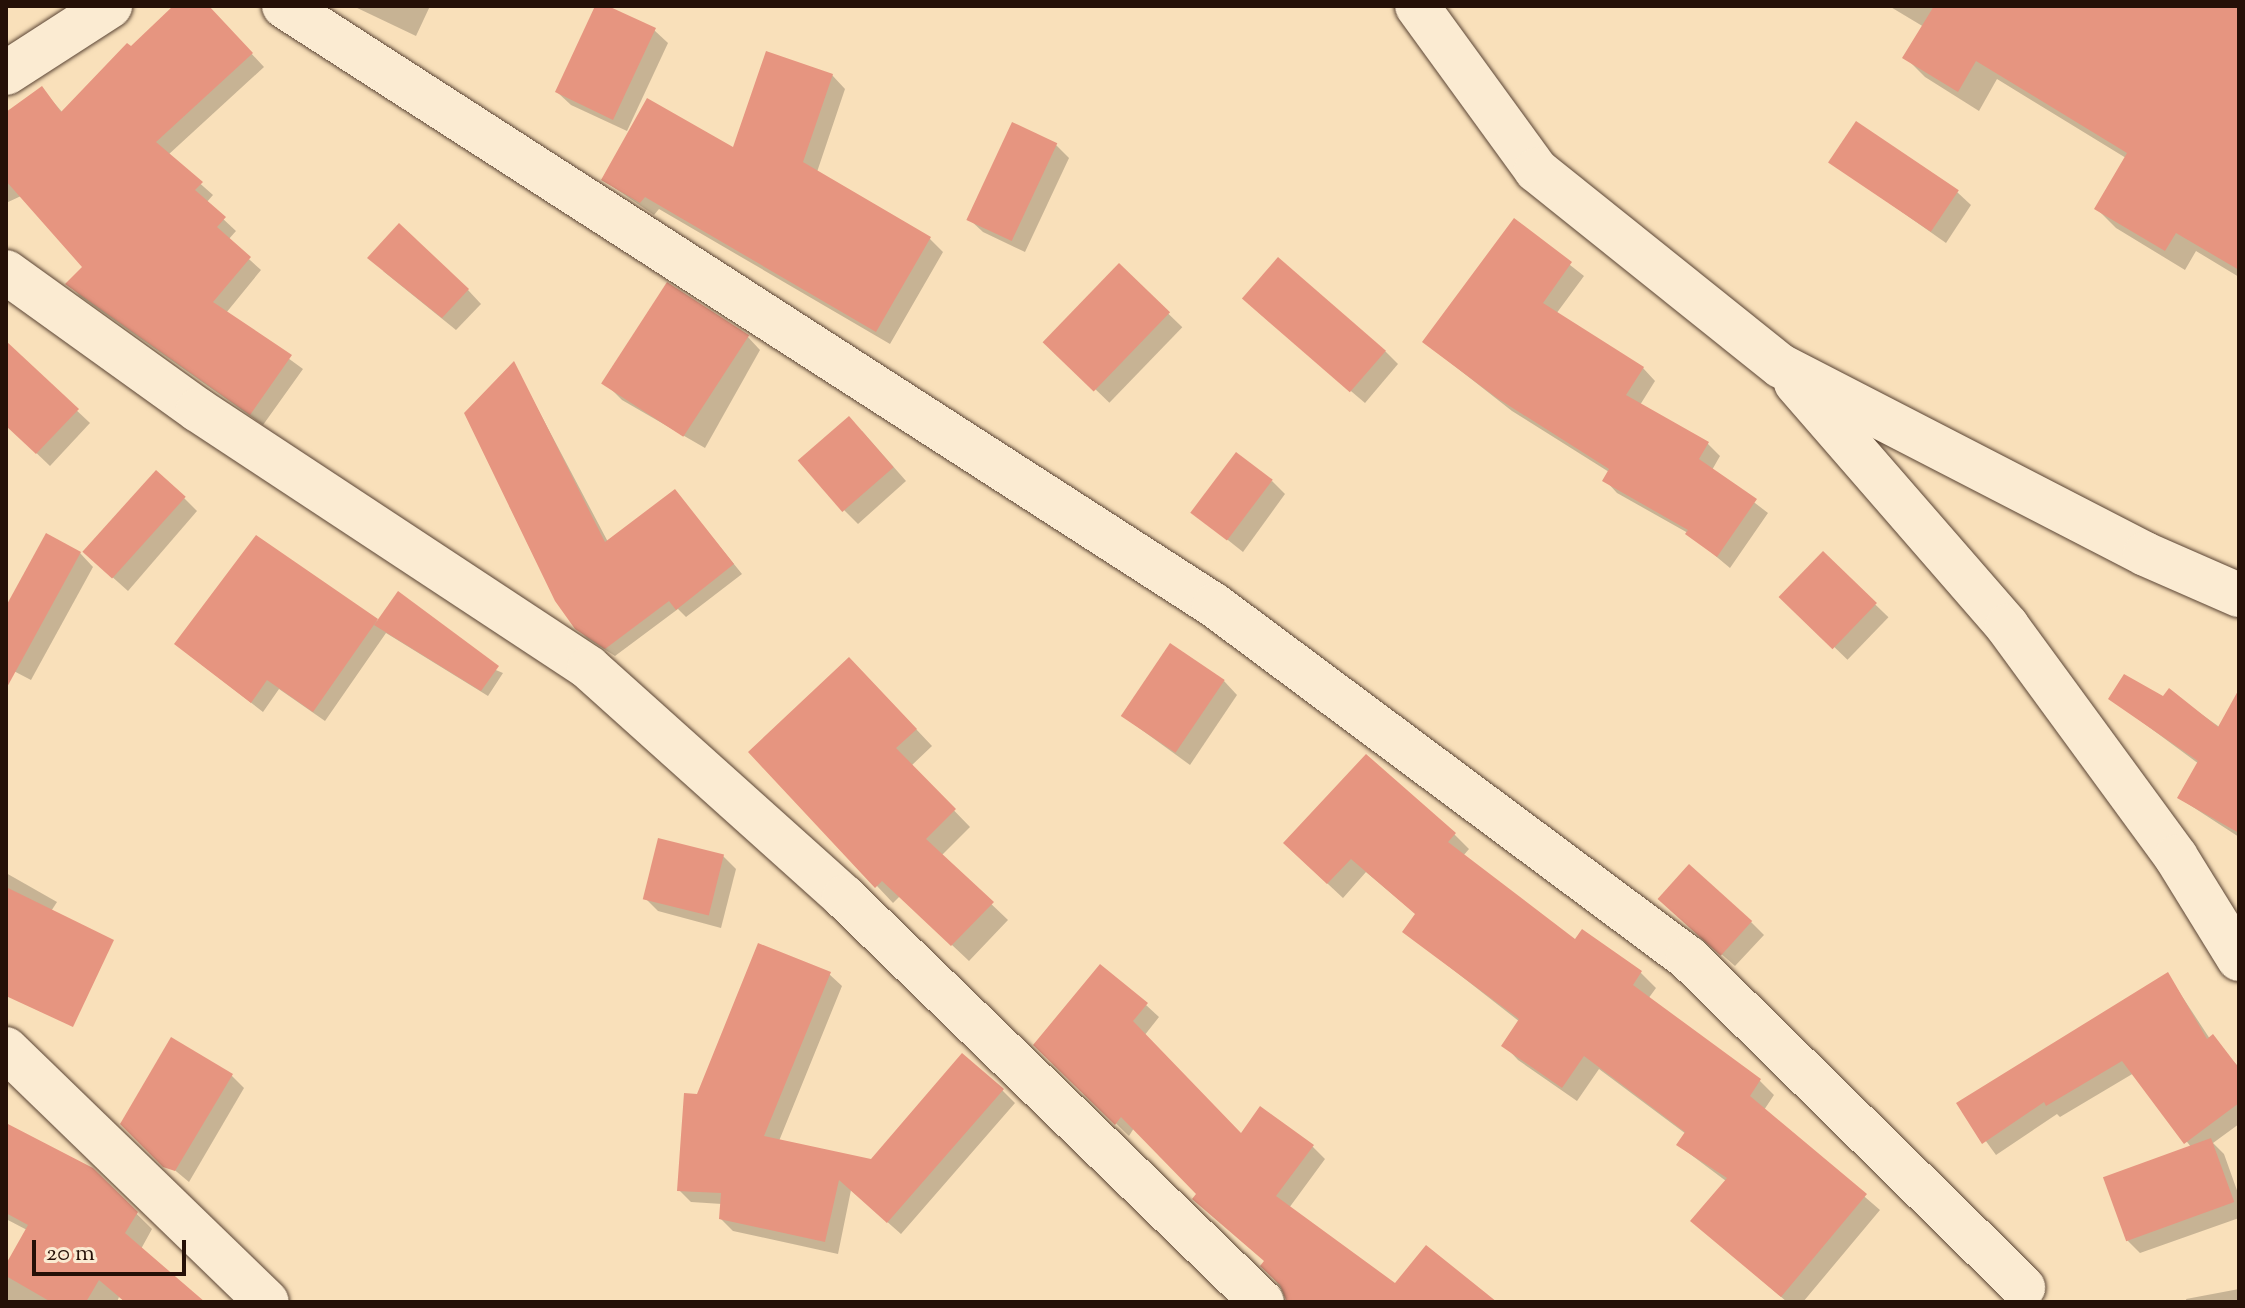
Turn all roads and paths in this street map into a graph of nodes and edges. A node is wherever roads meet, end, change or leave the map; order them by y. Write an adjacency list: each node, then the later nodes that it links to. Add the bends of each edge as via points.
1 (110, 6): 4 (street)
2 (284, 6): 10 (street, via 1214,605 1688,958)
3 (1417, 6): 6 (street, via 1536,170)
4 (6, 73)
5 (6, 272): 12 (street, via 198,410 589,668 844,897)
6 (1781, 366): 7 (street, via 2145,554); 8 (street, via 2007,626 2176,857)
7 (2239, 595)
8 (2239, 959)
9 (6, 1049): 11 (street)
10 (2023, 1287)
11 (267, 1302)
12 (1262, 1302)

